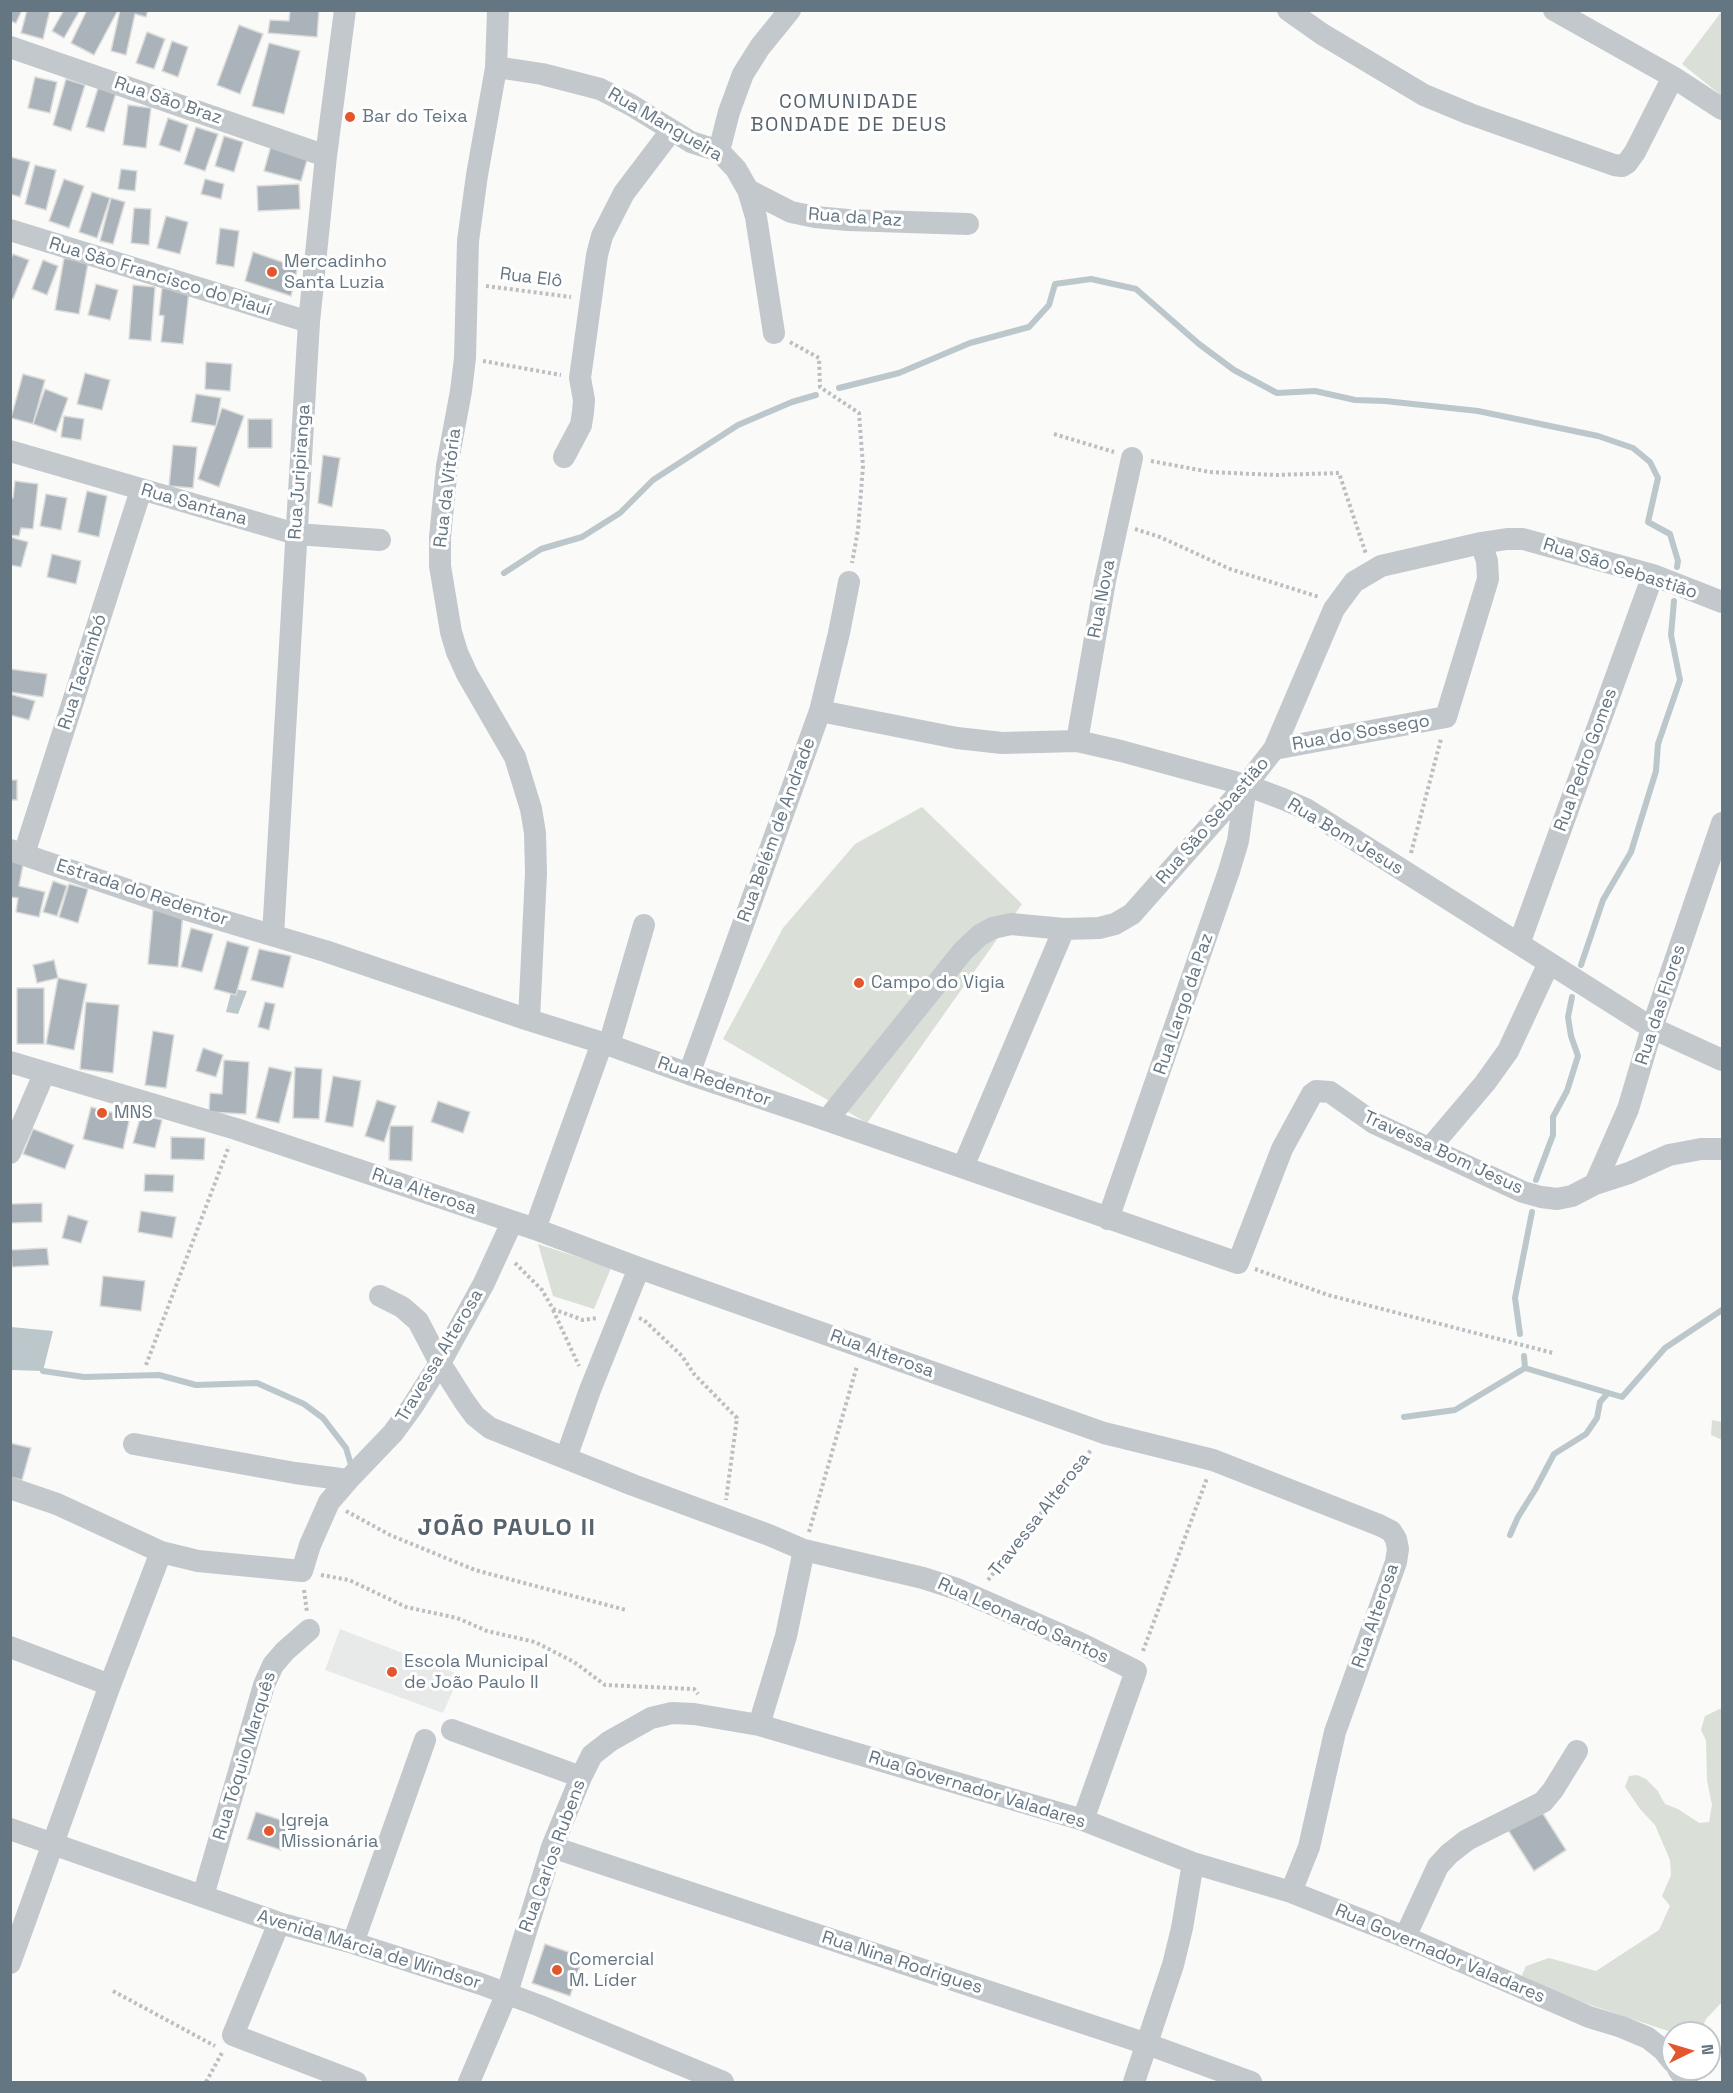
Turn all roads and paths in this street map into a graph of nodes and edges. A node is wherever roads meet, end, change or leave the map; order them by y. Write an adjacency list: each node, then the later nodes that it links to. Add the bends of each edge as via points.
1 (345, 10): 12 (street, Rua Juripiranga)
2 (498, 10): 7 (street, Rua da Vitória)
3 (790, 10): 11 (street, via 743,74)
4 (1288, 10): 8 (street, via 1330,40 1424,95 1614,165 1627,163 1635,152)
5 (1554, 10): 8 (street)
6 (10, 47): 12 (street, Rua São Braz)
7 (496, 67): 10 (street, Rua Mangueira, via 600,88); 16 (street, Rua da Vitória, via 468,241)
8 (1673, 77): 9 (street)
9 (1722, 109)
10 (670, 131): 11 (street, Rua Mangueira); 17 (street, via 611,216 597,255)
11 (719, 152): 13 (street, Rua Mangueira, via 736,169)
12 (326, 156): 18 (street, Rua Juripiranga)
13 (748, 190): 14 (street, Rua da Paz, via 790,212 815,217); 19 (street, Rua Mangueira, via 756,217)
14 (968, 224)
15 (10, 230): 18 (street, Rua São Francisco do Piauí)
16 (467, 283): 17 (path, Rua Elô); 20 (street, Rua da Vitória)
17 (590, 299): 21 (street)
18 (309, 322): 28 (street, Rua Juripiranga)
19 (774, 333): 33 (path, via 819,358 820,387 859,413 863,466)
20 (465, 358): 21 (path); 49 (street, Rua da Vitória, via 447,466 440,566 457,652 515,757 531,808 536,873)
21 (580, 378): 24 (street, via 584,400 581,425)
22 (1054, 434): 25 (path)
23 (10, 451): 26 (street, Rua Santana)
24 (564, 457)
25 (1132, 458): 27 (street, Rua Nova); 31 (path, via 1210,472 1339,473)
26 (141, 490): 28 (street, Rua Santana); 42 (street, Rua Tacaimbó)
27 (1118, 523): 35 (path, via 1160,537 1230,569); 38 (street, Rua Nova)
28 (296, 534): 29 (street, Rua Santana); 46 (street, Rua Juripiranga)
29 (380, 540)
30 (1481, 543): 31 (street, Rua São Sebastião, via 1381,566); 32 (street, Rua São Sebastião, via 1523,539); 37 (street, Rua do Sossego, via 1488,579)
31 (1372, 572): 35 (street, Rua São Sebastião, via 1354,582)
32 (1653, 575): 34 (street, Rua São Sebastião); 47 (street, Rua Pedro Gomes)
33 (849, 582): 36 (street, Rua Belém de Andrade)
34 (1722, 602)
35 (1338, 603): 39 (street, Rua São Sebastião)
36 (820, 711): 38 (street, Rua Bom Jesus, via 957,738 1002,743); 55 (street, Rua Belém de Andrade)
37 (1446, 717): 39 (street, Rua do Sossego); 43 (path)
38 (1077, 741): 40 (street, Rua Bom Jesus)
39 (1274, 749): 40 (street, Rua São Sebastião)
40 (1246, 785): 43 (street, Rua Bom Jesus, via 1306,809); 45 (street, Rua São Sebastião, via 1132,914 1100,928); 63 (street, Rua Largo da Paz, via 1238,841 1229,871)
41 (1722, 823): 50 (street, Rua das Flores)
42 (17, 852): 46 (street, Estrada do Redentor)
43 (1406, 873): 47 (street, Rua Bom Jesus)
44 (644, 926): 51 (street)
45 (1064, 929): 56 (street, Rua São Sebastião, via 1011,924 980,935); 61 (street)
46 (273, 935): 49 (street, Rua Redentor)
47 (1519, 944): 48 (street, Rua Bom Jesus)
48 (1550, 963): 50 (street, Rua Bom Jesus); 58 (street, via 1508,1051)
49 (528, 1020): 51 (street, Rua Redentor)
50 (1652, 1028): 52 (street, Rua Bom Jesus); 62 (street, Rua das Flores, via 1628,1109)
51 (606, 1044): 55 (street, Rua Redentor); 65 (street)
52 (1722, 1060)
53 (10, 1062): 54 (street, Rua Alterosa)
54 (44, 1074): 57 (street, Rua Alterosa); 60 (street)
55 (689, 1074): 56 (street, Rua Redentor)
56 (827, 1120): 61 (street, Rua Redentor)
57 (236, 1129): 64 (street, Rua Alterosa); 75 (path)
58 (1429, 1149): 62 (street, Travessa Bom Jesus, via 1541,1197 1572,1196); 67 (street, Travessa Bom Jesus, via 1374,1123 1329,1092 1316,1091 1282,1149)
59 (1722, 1149): 62 (street, Travessa Bom Jesus, via 1669,1155)
60 (10, 1153)
61 (963, 1167): 63 (street, Rua Redentor)
62 (1595, 1184)
63 (1108, 1219): 67 (street, Rua Redentor)
64 (513, 1222): 65 (street, Rua Alterosa); 66 (street, Travessa Alterosa)
65 (536, 1229): 68 (street, Rua Alterosa)
66 (500, 1247): 70 (path, via 542,1290); 74 (street, Travessa Alterosa)
67 (1238, 1263): 73 (path, via 1328,1294)
68 (639, 1268): 71 (street); 72 (street, Rua Alterosa)
69 (380, 1296): 74 (street, Rua Leonardo Santos, via 418,1321)
70 (553, 1309): 71 (path, via 583,1320); 76 (path)
71 (621, 1312): 76 (street); 84 (path, via 652,1327 737,1418)
72 (863, 1347): 77 (street, Rua Alterosa); 85 (path)
73 (1553, 1353)
74 (440, 1363): 79 (street, Rua Leonardo Santos, via 475,1416 490,1428); 81 (street, Travessa Alterosa, via 393,1433)
75 (146, 1365)
76 (590, 1390): 79 (street)
77 (1104, 1433): 80 (street, Rua Alterosa); 88 (path, Travessa Alterosa)
78 (134, 1444): 81 (street)
79 (566, 1458): 84 (street, Rua Leonardo Santos)
80 (1213, 1460): 92 (path); 105 (street, Rua Alterosa, via 1379,1525 1391,1531 1398,1549 1335,1732 1309,1847)
81 (348, 1480): 83 (street, Travessa Alterosa)
82 (10, 1488): 86 (street, via 57,1504)
83 (330, 1502): 87 (street, Travessa Alterosa); 89 (path, via 390,1535 475,1570)
84 (724, 1518): 85 (street, Rua Leonardo Santos)
85 (804, 1550): 88 (street, Rua Leonardo Santos, via 923,1578); 95 (street, via 786,1636)
86 (161, 1552): 87 (street, via 198,1561); 93 (street)
87 (302, 1571): 90 (path); 94 (path, via 349,1580 406,1607 535,1642 574,1662 605,1685 694,1689)
88 (975, 1596): 92 (street, Rua Leonardo Santos)
89 (626, 1610)
90 (309, 1630): 106 (street, Rua Tóquio Marquês, via 273,1665 264,1685)
91 (10, 1647): 93 (street)
92 (1136, 1671): 100 (street)
93 (110, 1685): 102 (street)
94 (717, 1719): 95 (street, Rua Carlos Rubens); 99 (street, Rua Carlos Rubens, via 672,1713 651,1718 592,1755)
95 (759, 1725): 100 (street, Rua Governador Valadares)
96 (452, 1730): 99 (street)
97 (425, 1740): 109 (street)
98 (1577, 1751): 108 (street, via 1543,1802 1467,1840 1443,1860)
99 (581, 1777): 103 (street, Rua Carlos Rubens)
100 (1083, 1820): 104 (street, Rua Governador Valadares)
101 (10, 1829): 102 (street, Avenida Márcia de Windsor)
102 (52, 1844): 106 (street, Avenida Márcia de Windsor); 110 (street)
103 (552, 1847): 112 (street, Rua Carlos Rubens); 114 (street, Rua Nina Rodrigues)
104 (1192, 1863): 105 (street, Rua Governador Valadares); 114 (street, via 1176,1956)
105 (1291, 1892): 108 (street, Rua Governador Valadares)
106 (203, 1896): 107 (street, Avenida Márcia de Windsor)
107 (279, 1923): 109 (street, Avenida Márcia de Windsor); 113 (street)
108 (1405, 1937): 115 (street, Rua Governador Valadares, via 1588,2017 1622,2027)
109 (353, 1943): 112 (street, Avenida Márcia de Windsor)
110 (10, 1964)
111 (113, 1991): 113 (path)
112 (507, 1993): 116 (street, Avenida Márcia de Windsor); 119 (street, Rua Carlos Rubens)
113 (228, 2043): 117 (path); 118 (street)
114 (1147, 2044): 121 (street); 122 (street, Rua Nina Rodrigues)
115 (1661, 2048)
116 (700, 2079): 120 (street, Avenida Márcia de Windsor)
117 (206, 2082)
118 (356, 2082)
119 (469, 2082)
120 (723, 2082)
121 (1134, 2082)
122 (1251, 2082)

